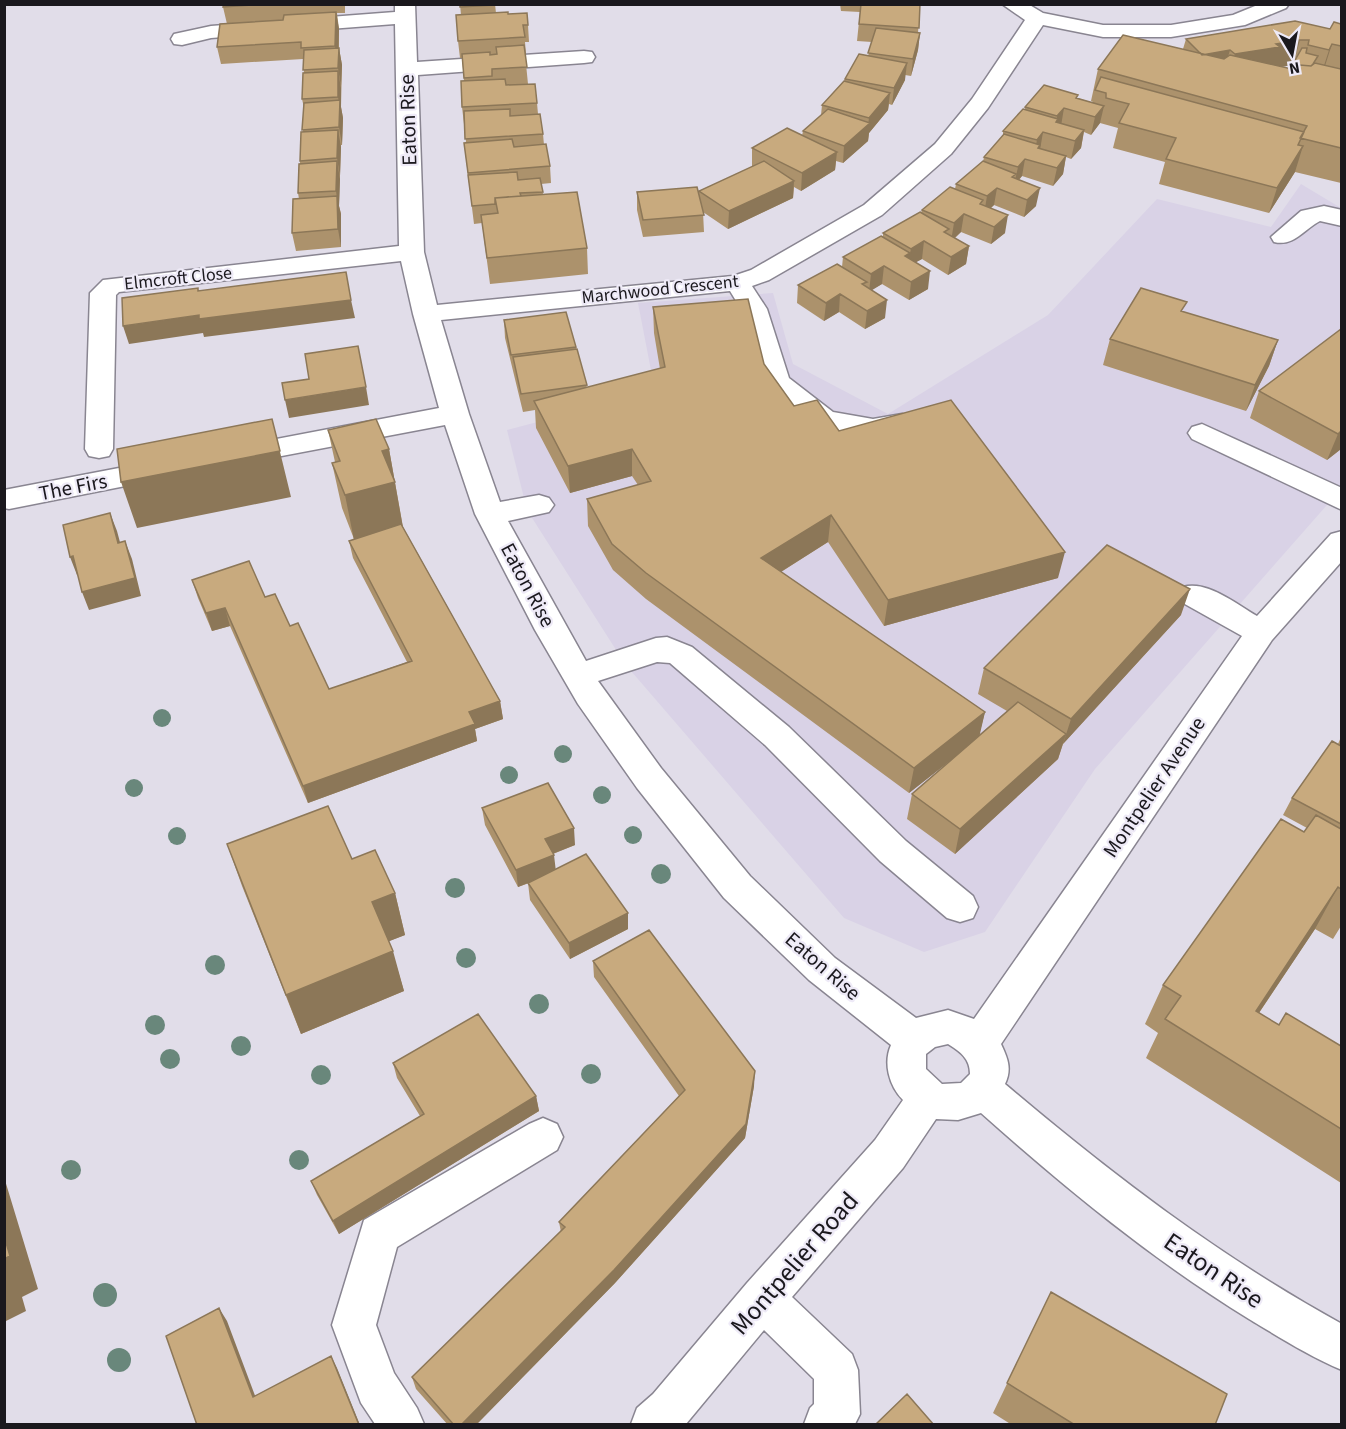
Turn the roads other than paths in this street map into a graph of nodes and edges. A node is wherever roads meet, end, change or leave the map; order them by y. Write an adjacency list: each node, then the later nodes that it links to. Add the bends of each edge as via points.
1 (1012, 4): 4 (street)
2 (1279, 4): 4 (street, via 1238,21 1171,31 1103,31)
3 (405, 11): 5 (street, via 212,32); 7 (street, Eaton Rise)
4 (1037, 18): 11 (street, Marchwood Crescent, via 980,103 943,149 908,180 873,210 760,275)
5 (182, 39)
6 (584, 57): 7 (street)
7 (406, 69): 10 (street, Eaton Rise)
8 (1341, 219): 9 (street, via 1330,212 1309,215)
9 (1282, 237)
10 (412, 252): 12 (street, Eaton Rise); 16 (street, Elmcroft Close, via 112,285 103,293)
11 (737, 283): 12 (street, Marchwood Crescent); 14 (street, via 754,309 777,382 825,420 873,428)
12 (426, 314): 13 (street, Eaton Rise)
13 (455, 414): 17 (street, The Firs); 20 (street, Eaton Rise)
14 (922, 420)
15 (1202, 433): 18 (street)
16 (99, 449)
17 (9, 499)
18 (1341, 500)
19 (539, 505): 20 (street)
20 (490, 514): 24 (street, Eaton Rise)
21 (1341, 541): 23 (street, Montpelier Avenue)
22 (1194, 595): 23 (street)
23 (1261, 632): 27 (street, Montpelier Avenue)
24 (579, 675): 25 (street, via 656,650 667,649 681,655 784,742 892,850); 26 (street, Eaton Rise, via 649,778 737,887 822,969)
25 (960, 907)
26 (913, 1040): 27 (street, via 923,1031 948,1027); 29 (street, via 905,1064 910,1080)
27 (980, 1043): 28 (street, via 990,1072)
28 (983, 1090): 29 (street, via 971,1099 950,1104); 32 (street, Eaton Rise, via 1054,1153 1195,1260)
29 (928, 1097): 31 (street, Montpelier Road, via 889,1154)
30 (543, 1137): 33 (street, via 379,1234 354,1325 377,1387)
31 (762, 1298): 34 (street, Montpelier Road); 35 (street, via 836,1370 837,1414)
32 (1341, 1348)
33 (401, 1425)
34 (653, 1425)
35 (826, 1425)

